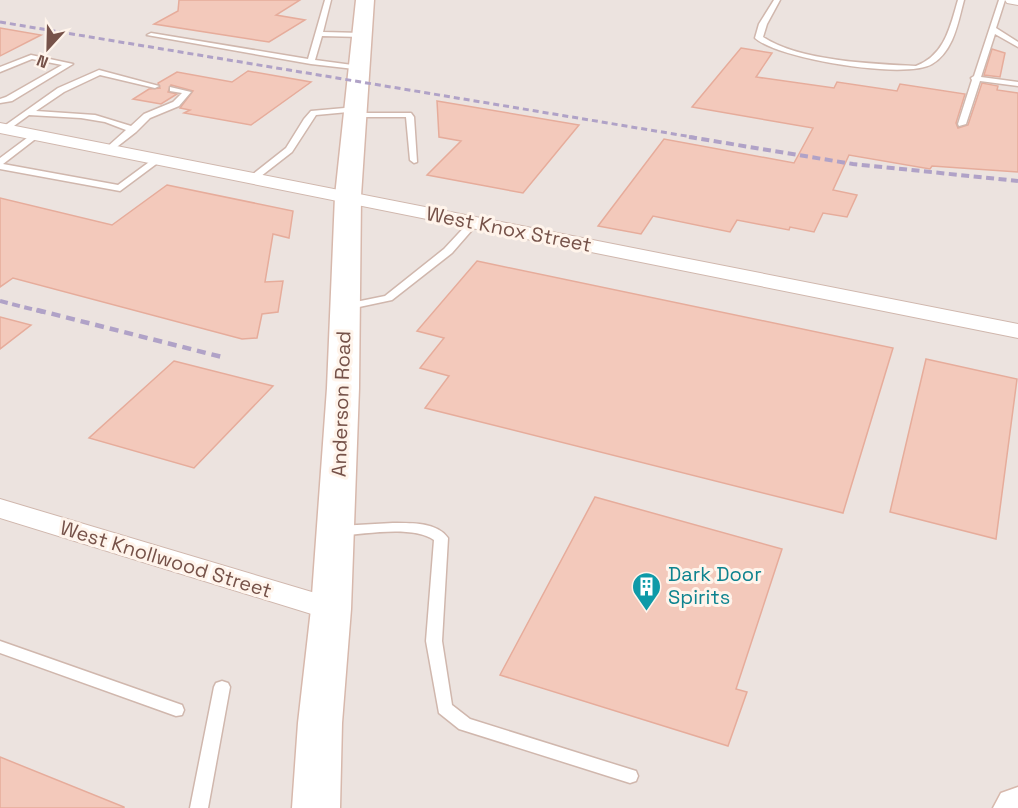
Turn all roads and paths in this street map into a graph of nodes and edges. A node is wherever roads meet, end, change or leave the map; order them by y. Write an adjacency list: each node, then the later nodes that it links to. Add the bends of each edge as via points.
1 (328, 0): 9 (lane)
2 (365, 0): 11 (street, Anderson Road)
3 (777, 0): 4 (lane, via 763,24 759,38 764,44 826,59 917,68 929,65 943,53)
4 (961, 0)
5 (1002, 0): 8 (lane)
6 (1012, 0): 7 (street)
7 (1018, 1)
8 (994, 30): 12 (lane); 16 (lane)
9 (318, 34): 11 (lane); 13 (lane)
10 (151, 35): 13 (lane)
11 (362, 35): 14 (street, Anderson Road)
12 (1018, 45)
13 (311, 62): 14 (lane)
14 (360, 68): 21 (street, Anderson Road)
15 (0, 70): 20 (lane, via 31,57 69,64)
16 (975, 78): 17 (lane); 23 (lane)
17 (1018, 84)
18 (154, 86): 22 (lane, via 99,72 61,90)
19 (173, 89): 25 (lane, via 187,92 176,104 147,116)
20 (0, 101)
21 (356, 112): 29 (lane, via 408,115); 31 (lane, via 315,113 289,150); 32 (street, Anderson Road)
22 (27, 113): 24 (lane); 25 (lane, via 84,115)
23 (962, 124)
24 (2, 128): 26 (street, West Knox Street)
25 (133, 130): 27 (lane)
26 (35, 135): 27 (street, West Knox Street); 30 (lane)
27 (109, 150): 28 (street, West Knox Street)
28 (159, 159): 30 (lane, via 120,188); 31 (street, West Knox Street)
29 (414, 160)
30 (0, 164)
31 (254, 178): 32 (street, West Knox Street)
32 (348, 196): 33 (street, West Knox Street); 34 (street, Anderson Road)
33 (474, 222): 34 (lane, via 448,251 388,298); 35 (street, West Knox Street)
34 (345, 307): 37 (street, Anderson Road)
35 (1018, 331)
36 (0, 508): 38 (street, West Knollwood Street)
37 (335, 531): 38 (street, Anderson Road); 42 (lane, via 400,528 432,531 441,538 434,640 445,708 459,722)
38 (331, 609): 44 (street, Anderson Road)
39 (0, 647): 41 (lane)
40 (222, 687): 43 (lane)
41 (176, 710)
42 (630, 776)
43 (199, 808)
44 (316, 808)

